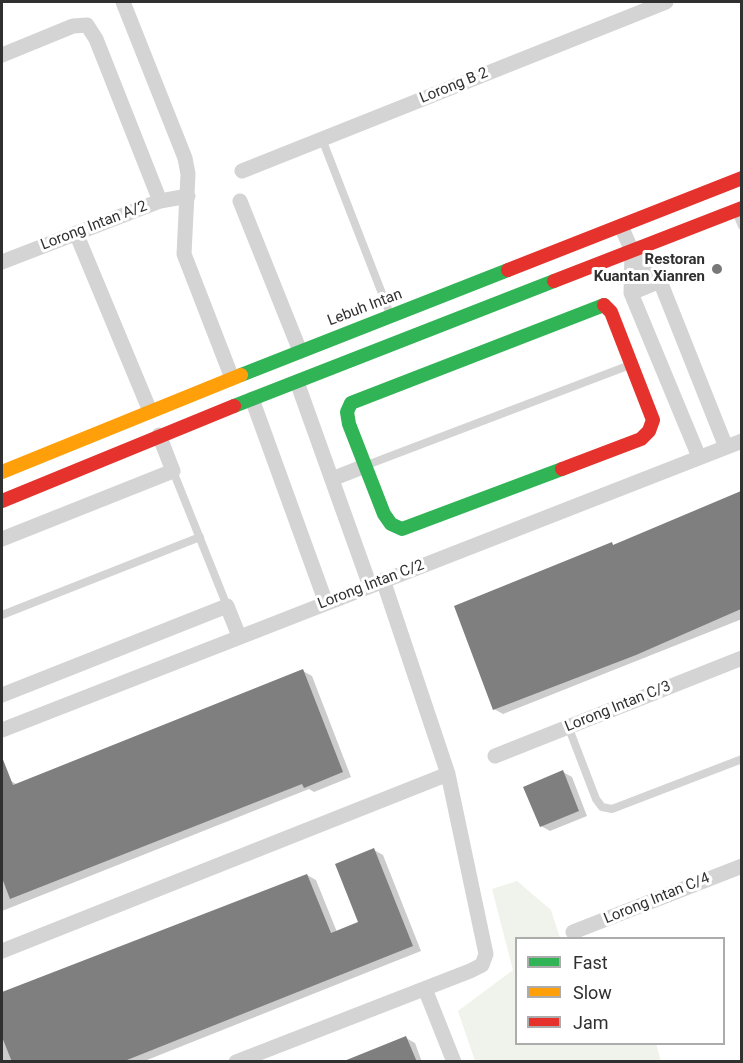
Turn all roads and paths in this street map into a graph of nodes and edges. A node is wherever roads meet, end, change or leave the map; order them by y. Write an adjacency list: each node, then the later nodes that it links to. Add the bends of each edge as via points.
1 (123, 2): 7 (street, via 182,148)
2 (666, 2): 4 (street, Lorong B 2)
3 (2, 55): 8 (street, via 87,25)
4 (322, 139): 5 (street, Lorong B 2); 18 (lane)
5 (242, 171)
6 (741, 178): 11 (main road, Lebuh Intan)
7 (188, 196): 8 (street, Lorong Intan A/2); 22 (street, via 184,254)
8 (160, 201): 13 (street, Lorong Intan A/2)
9 (240, 201): 19 (street)
10 (738, 210): 12 (lane); 14 (main road)
11 (621, 226): 14 (street); 18 (main road, Lebuh Intan)
12 (741, 226)
13 (76, 233): 15 (street, Lorong Intan A/2); 25 (street)
14 (632, 252): 16 (street); 17 (street); 23 (main road)
15 (2, 262)
16 (660, 281): 17 (street); 28 (street)
17 (631, 293): 20 (street)
18 (391, 316): 19 (main road, Lebuh Intan)
19 (300, 351): 22 (main road, Lebuh Intan)
20 (657, 355): 21 (street); 29 (street)
21 (632, 365): 30 (lane); 30 (main road, via 611,312 604,305 596,306 351,403 347,412 349,424); 30 (main road, via 653,420 650,431 641,439 402,529 391,524 384,514)
22 (232, 378): 25 (main road, Lebuh Intan)
23 (297, 382): 24 (main road); 33 (street)
24 (252, 399): 26 (main road); 38 (street)
25 (150, 411): 32 (main road, Lebuh Intan)
26 (159, 435): 31 (street); 34 (main road)
27 (741, 441): 28 (street, Lorong Intan C/2)
28 (726, 447): 29 (street, Lorong Intan C/2)
29 (699, 457): 37 (street, Lorong Intan C/2)
30 (365, 466): 33 (street)
31 (173, 471): 35 (lane); 36 (street)
32 (2, 472)
33 (332, 479): 37 (street)
34 (2, 501)
35 (200, 537): 39 (lane); 40 (lane)
36 (2, 538)
37 (377, 583): 38 (street, Lorong Intan C/2); 48 (street)
38 (326, 603): 41 (street, Lorong Intan C/2)
39 (227, 606): 41 (street); 43 (street)
40 (2, 615)
41 (240, 636): 45 (street, Lorong Intan C/2)
42 (741, 658): 44 (street, Lorong Intan C/3)
43 (2, 695)
44 (568, 726): 46 (street, Lorong Intan C/3); 47 (lane, via 596,799 602,807 612,809)
45 (2, 730)
46 (495, 756)
47 (741, 759)
48 (448, 774): 51 (street); 52 (street, via 486,954 482,965)
49 (741, 866): 50 (street, Lorong Intan C/4)
50 (573, 932)
51 (2, 951)
52 (425, 989): 53 (street); 54 (street)
53 (243, 1060)
54 (454, 1062)

